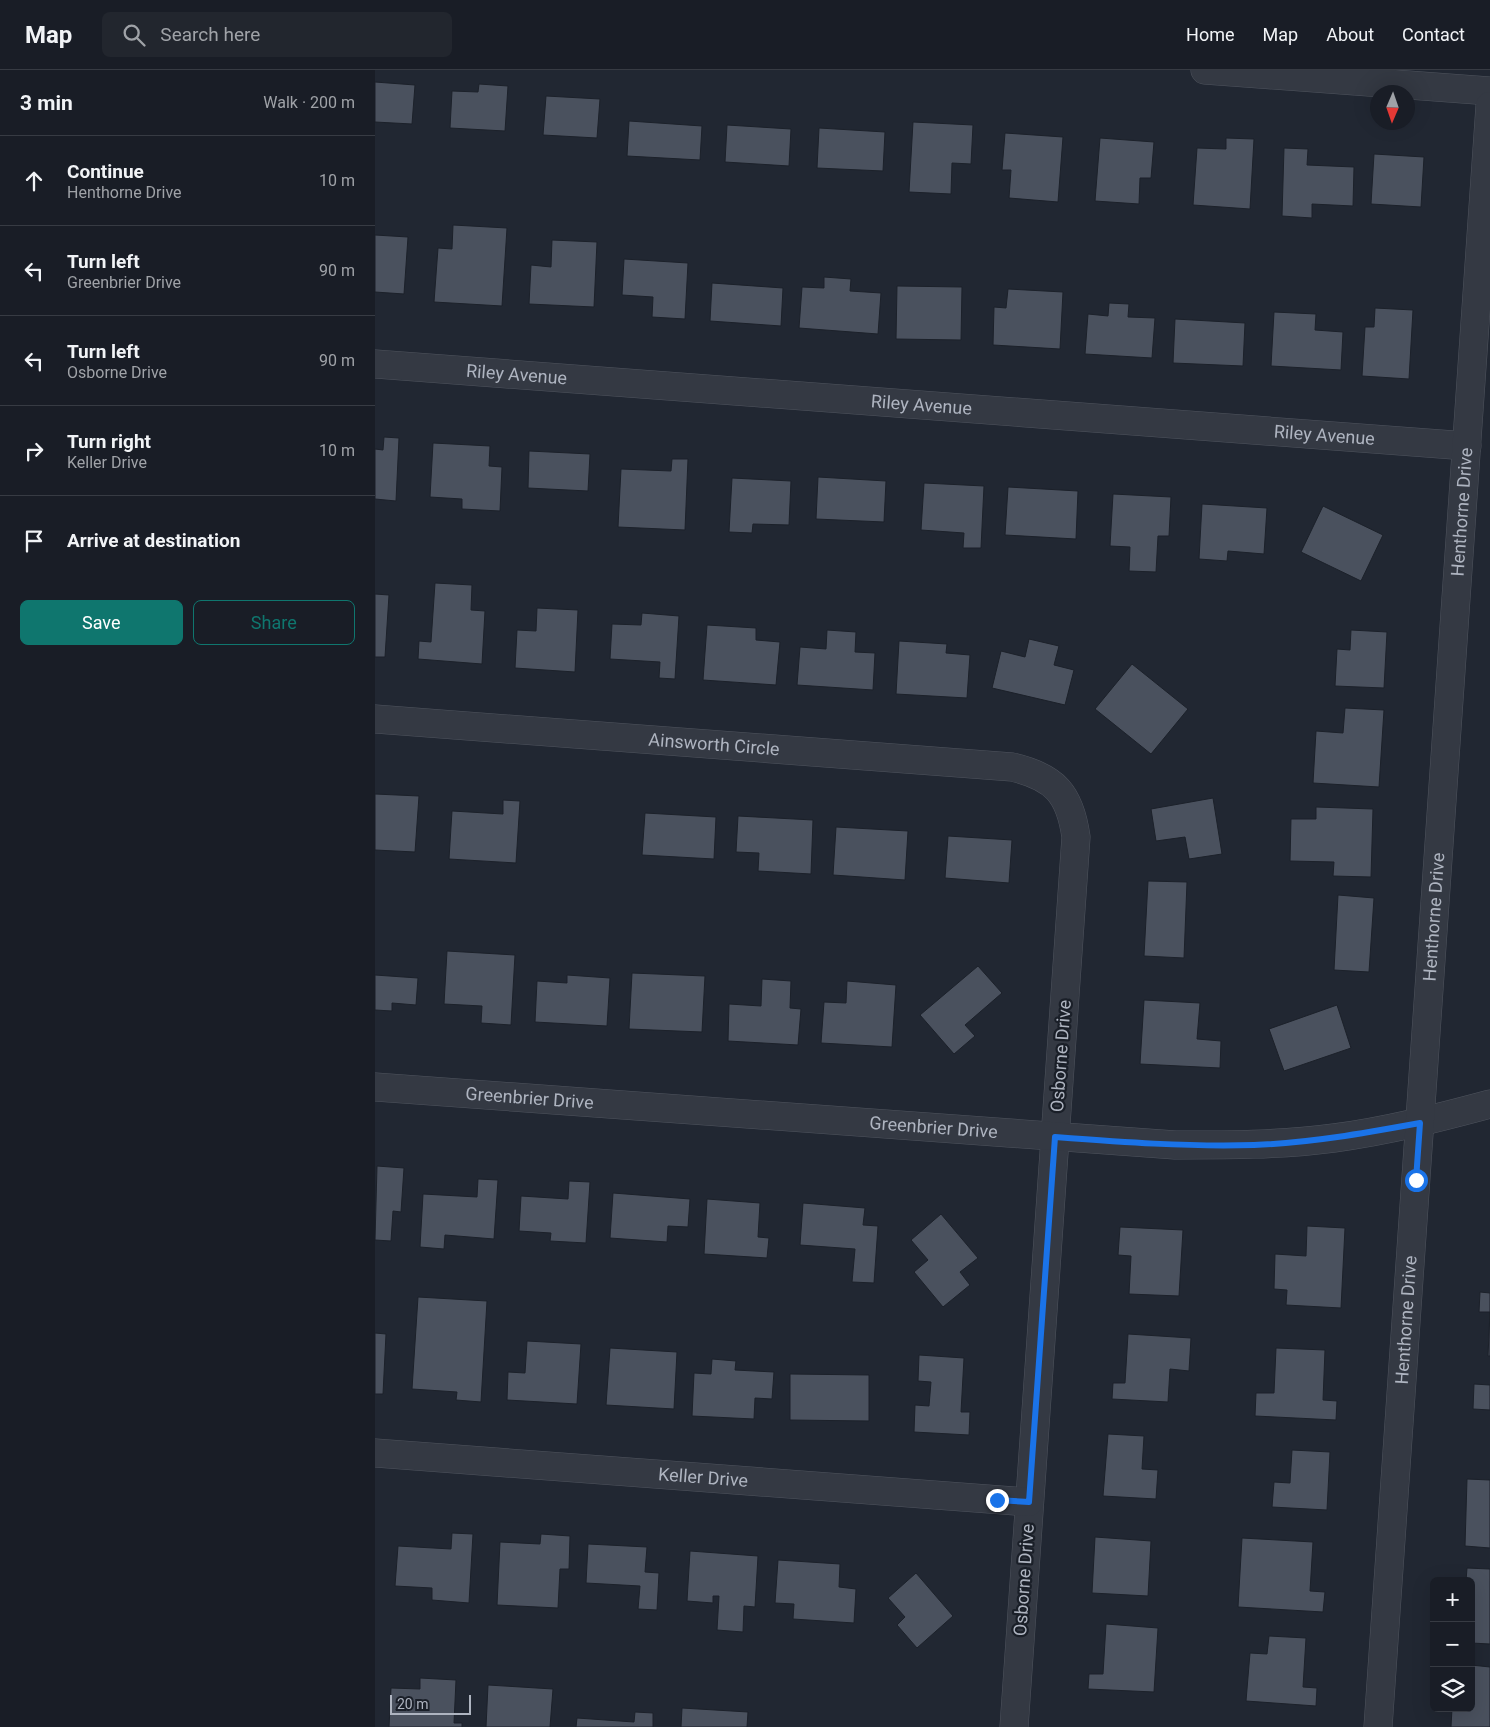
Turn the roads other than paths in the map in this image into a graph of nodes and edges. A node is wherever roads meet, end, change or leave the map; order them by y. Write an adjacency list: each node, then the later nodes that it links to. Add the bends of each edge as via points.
1 (1205, 70): 2 (street)
2 (1490, 91)
3 (1490, 106): 5 (street, Henthorne Drive)
4 (375, 364): 5 (street, Riley Avenue)
5 (1467, 446): 10 (street, Henthorne Drive)
6 (375, 719): 7 (street, Ainsworth Circle, via 1013,767 1033,772)
7 (1051, 782): 11 (street, Osborne Drive, via 1065,798 1073,816 1076,837)
8 (375, 1087): 11 (street, Greenbrier Drive)
9 (1490, 1104): 10 (street, Greenbrier Drive)
10 (1420, 1123): 11 (street, Greenbrier Drive, via 1334,1138 1255,1145 1175,1145); 15 (street, Henthorne Drive)
11 (1055, 1137): 13 (street, Osborne Drive)
12 (375, 1453): 13 (street, Keller Drive)
13 (1029, 1502): 14 (street, Osborne Drive)
14 (1014, 1727)
15 (1378, 1727)

